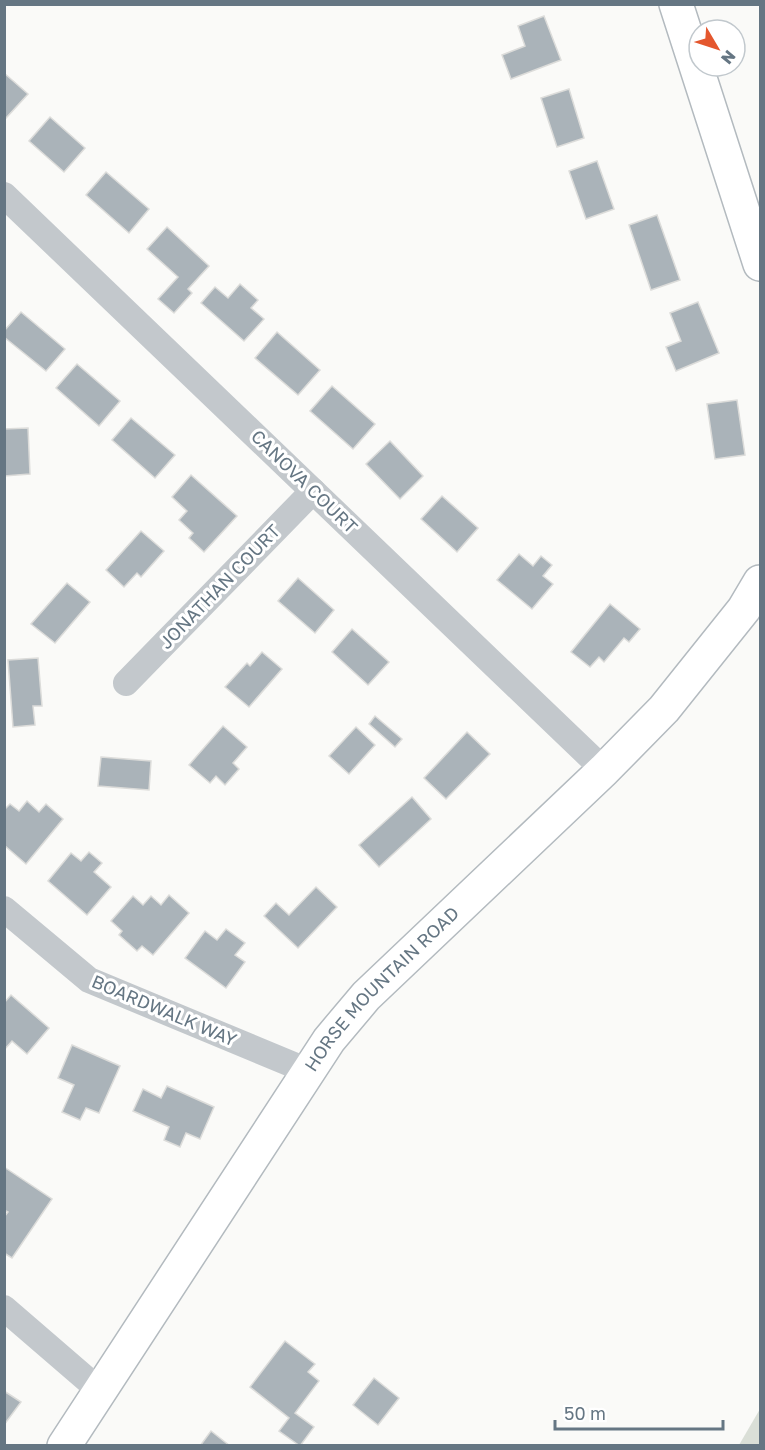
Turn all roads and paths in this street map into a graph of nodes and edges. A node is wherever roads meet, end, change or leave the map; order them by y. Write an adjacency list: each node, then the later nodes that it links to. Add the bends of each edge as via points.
1 (676, 4): 3 (street)
2 (4, 195): 4 (street, CANOVA COURT)
3 (760, 264)
4 (313, 491): 6 (street, JONATHAN COURT); 7 (street, CANOVA COURT)
5 (760, 582): 7 (street, HORSE MOUNTAIN ROAD, via 744,609 664,709)
6 (126, 683)
7 (604, 770): 9 (street, HORSE MOUNTAIN ROAD, via 366,996 328,1040)
8 (4, 909): 9 (street, BOARDWALK WAY, via 89,980)
9 (308, 1071): 11 (street, HORSE MOUNTAIN ROAD)
10 (4, 1308): 11 (street)
11 (99, 1390): 12 (street, HORSE MOUNTAIN ROAD)
12 (64, 1446)

